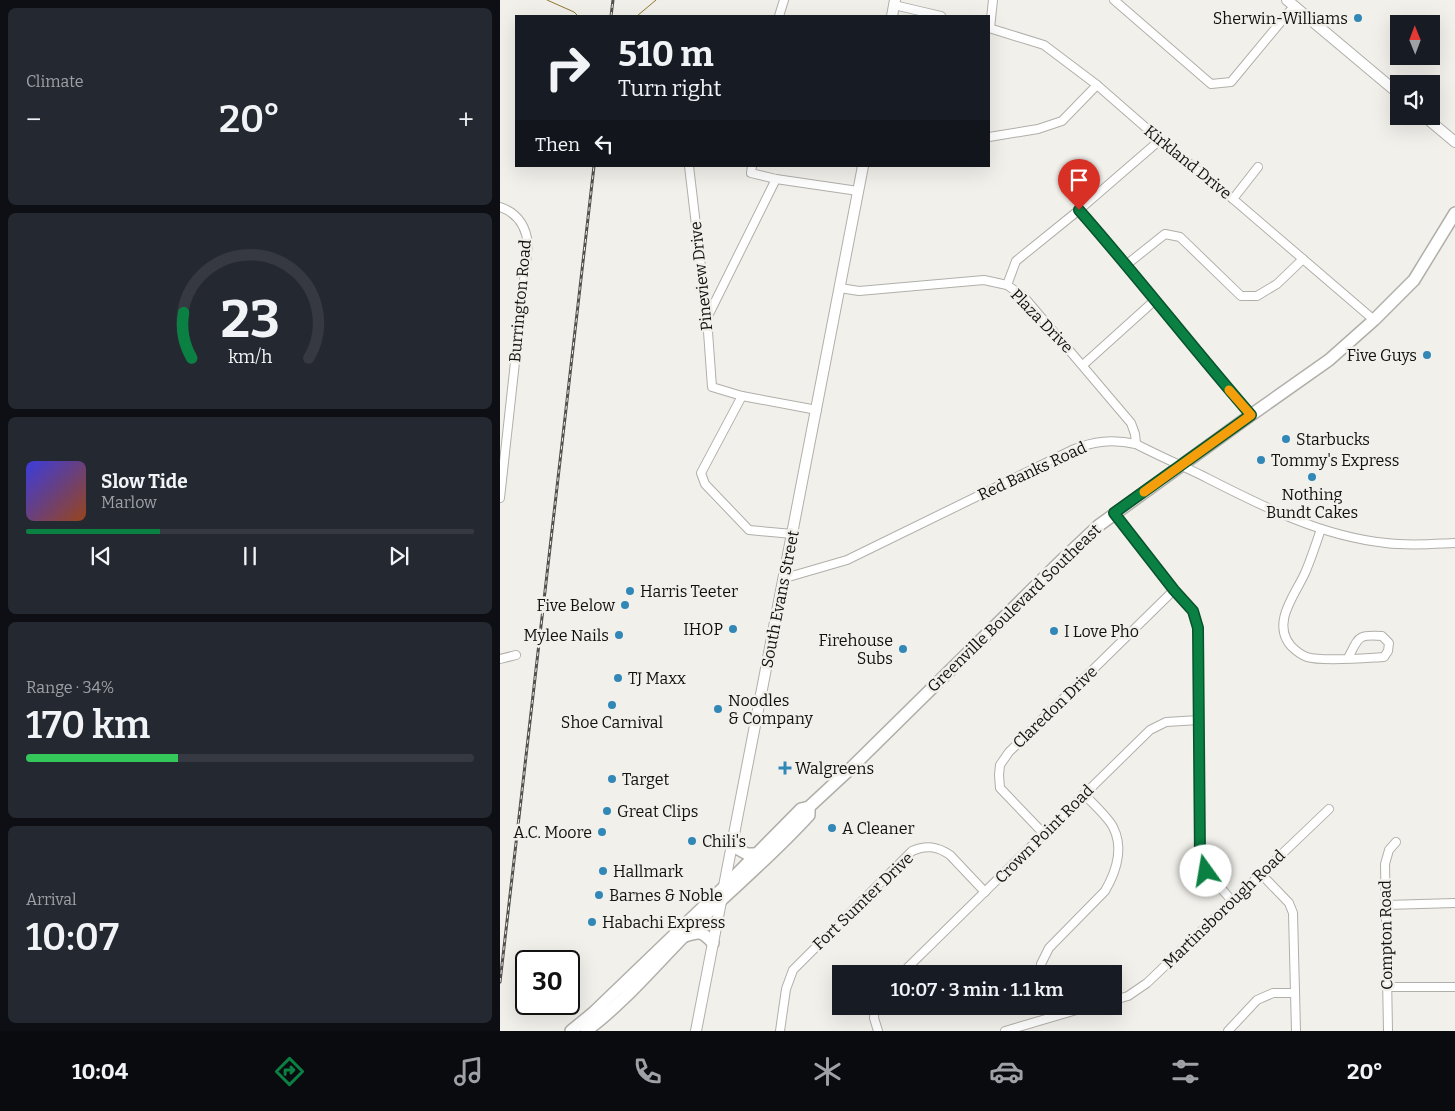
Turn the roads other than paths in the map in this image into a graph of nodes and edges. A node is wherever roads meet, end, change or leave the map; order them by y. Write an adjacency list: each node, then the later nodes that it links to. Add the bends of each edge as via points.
1 (784, 0): 6 (street)
2 (993, 0): 9 (street)
3 (1114, 0): 5 (street, via 1211,84 1231,82)
4 (895, 2): 7 (main road); 8 (street)
5 (1290, 3): 12 (main road)
6 (779, 15)
7 (892, 15)
8 (938, 15)
9 (990, 21)
10 (990, 28): 11 (street, Kirkland Drive, via 1044,45)
11 (1097, 85): 14 (street, via 1062,121 1038,129); 15 (street, Kirkland Drive)
12 (1390, 86)
13 (1435, 125): 16 (main road)
14 (990, 137)
15 (1160, 140): 23 (street, Kirkland Drive); 25 (street)
16 (1455, 142)
17 (689, 167): 32 (street, Pineview Drive)
18 (752, 167): 21 (street, via 751,173)
19 (863, 167): 22 (main road, South Evans Street)
20 (1258, 167): 23 (street)
21 (776, 179): 22 (street); 32 (street)
22 (858, 191): 30 (main road, South Evans Street)
23 (1233, 199): 27 (street, Kirkland Drive)
24 (500, 207): 39 (street, Burrington Road, via 514,214 526,232 528,244)
25 (1079, 210): 28 (street); 29 (street, via 1016,261)
26 (1455, 213): 33 (highway, Greenville Boulevard Southeast, via 1414,280)
27 (1303, 259): 28 (street, via 1277,284 1257,296 1241,296 1180,237 1165,234); 33 (street, Kirkland Drive)
28 (1126, 264): 31 (street)
29 (1007, 285): 30 (street, Plaza Drive, via 984,280 859,291); 34 (street, Plaza Drive, via 1024,297)
30 (840, 288): 36 (main road, South Evans Street)
31 (1154, 301): 34 (street); 37 (street)
32 (707, 318): 35 (street, Pineview Drive, via 712,387)
33 (1374, 320): 37 (highway, Greenville Boulevard Southeast, via 1329,360)
34 (1083, 365): 38 (street, Plaza Drive, via 1132,423)
35 (742, 396): 36 (street); 44 (street, via 701,473 705,484 749,530)
36 (817, 410): 44 (main road, South Evans Street)
37 (1251, 415): 40 (highway, Greenville Boulevard Southeast)
38 (1136, 444): 40 (street, Red Banks Road); 46 (street, Red Banks Road, via 1106,440 1082,446 848,560)
39 (503, 449): 41 (street, Burrington Road)
40 (1181, 465): 42 (highway, Greenville Boulevard Southeast); 43 (street, Red Banks Road, via 1274,511)
41 (500, 498)
42 (1114, 513): 47 (street); 53 (highway, Greenville Boulevard Southeast)
43 (1321, 530): 45 (street, Red Banks Road, via 1386,543); 49 (street, via 1282,625 1284,634 1298,653 1318,659)
44 (793, 534): 46 (main road, South Evans Street)
45 (1455, 543)
46 (785, 578): 57 (main road, South Evans Street)
47 (1174, 590): 51 (street, via 1193,611 1198,628); 55 (street, Claredon Drive, via 1009,752 1000,765 1000,788)
48 (516, 655): 50 (street)
49 (1348, 658): 49 (street, via 1384,657 1389,643 1382,636 1363,635)
50 (500, 659)
51 (1199, 720): 52 (street, Crown Point Road, via 1166,722 1150,730); 63 (street, via 1200,857 1206,871)
52 (1084, 794): 55 (street, Crown Point Road); 69 (street, via 1113,827 1118,847 1117,862 1105,891 1049,948)
53 (809, 807): 58 (highway, via 801,810); 62 (highway, Greenville Boulevard Southeast, via 809,815)
54 (1329, 809): 59 (street, Martinsborough Road)
55 (1044, 834): 61 (street, Crown Point Road)
56 (1396, 842): 65 (street, Compton Road, via 1389,850 1385,864)
57 (731, 845): 58 (highway, via 748,854); 60 (main road, South Evans Street)
58 (757, 854): 60 (highway)
59 (1261, 874): 63 (street, Martinsborough Road); 72 (street, via 1289,903 1293,913)
60 (723, 888): 62 (main road, South Evans Street); 77 (highway, via 611,995)
61 (985, 892): 68 (street, Crown Point Road); 81 (street, Fort Sumter Drive, via 944,851 926,847 912,851 793,970 786,989)
62 (721, 901): 66 (highway, Greenville Boulevard Southeast); 67 (main road, South Evans Street)
63 (1233, 902): 73 (street, Martinsborough Road, via 1147,983)
64 (1455, 903): 65 (street)
65 (1386, 905): 70 (street, Compton Road)
66 (683, 937): 67 (highway, via 698,932); 77 (highway, Greenville Boulevard Southeast, via 625,999)
67 (713, 943): 80 (main road, South Evans Street)
68 (910, 965)
69 (1041, 965)
70 (1388, 987): 71 (street); 86 (street, Compton Road)
71 (1455, 987)
72 (1295, 993): 84 (street, via 1273,993 1257,1000); 85 (street)
73 (1122, 998)
74 (874, 1015): 82 (street)
75 (1056, 1015): 76 (street)
76 (1052, 1016): 83 (street)
77 (589, 1025): 78 (highway); 79 (highway, via 588,1022)
78 (571, 1031)
79 (579, 1031)
80 (696, 1031)
81 (780, 1031)
82 (878, 1031)
83 (1005, 1031)
84 (1228, 1031)
85 (1296, 1031)
86 (1388, 1031)

